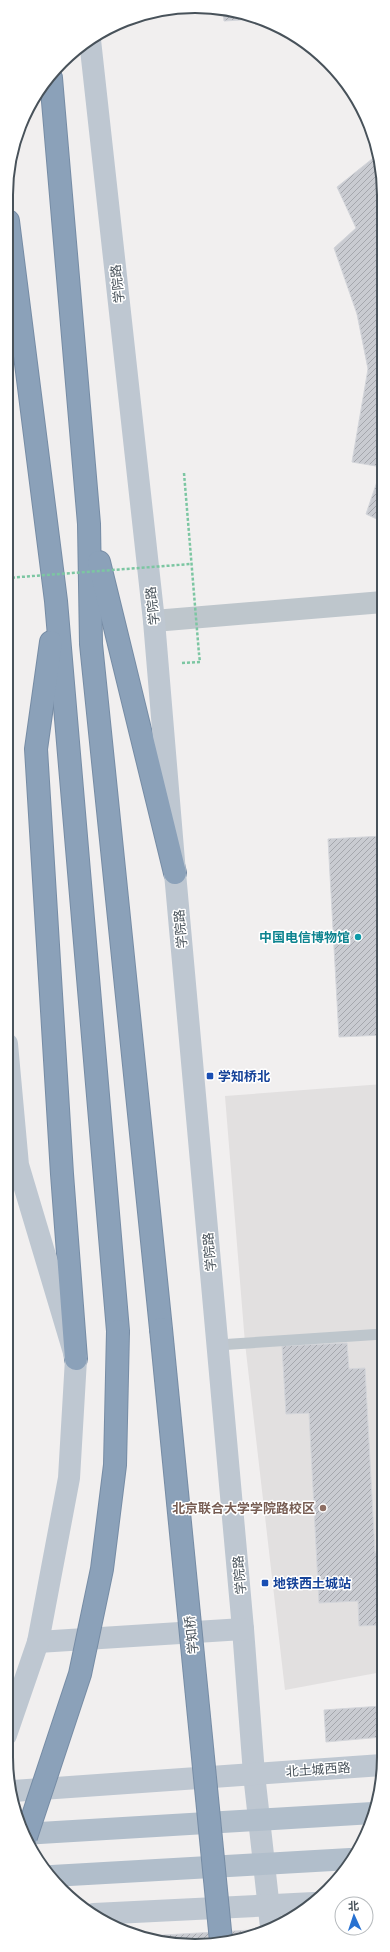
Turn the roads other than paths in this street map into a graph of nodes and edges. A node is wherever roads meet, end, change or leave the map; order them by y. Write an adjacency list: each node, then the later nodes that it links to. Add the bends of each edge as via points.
1 (91, 46): 7 (street, 学院路)
2 (51, 83): 4 (highway)
3 (13, 281): 5 (highway)
4 (89, 524): 8 (highway); 30 (highway, 学知桥, bridge, via 92,644)
5 (56, 601): 12 (highway, via 36,749); 21 (highway, bridge, via 118,1331 115,1465 102,1569 80,1674)
6 (377, 602): 7 (street)
7 (154, 621): 8 (street, 学院路)
8 (175, 873): 11 (street, 学院路)
9 (13, 1110): 12 (street, via 18,1165)
10 (377, 1334): 11 (lane)
11 (218, 1345): 13 (street, 学院路)
12 (76, 1359): 14 (street, via 69,1478)
13 (244, 1629): 14 (street); 17 (street, 学院路)
14 (38, 1642): 15 (street)
15 (13, 1715)
16 (377, 1764): 17 (street, 北土城西路)
17 (254, 1774): 18 (street, 北土城西路); 20 (street, 学院路)
18 (16, 1791)
19 (368, 1813): 20 (main road)
20 (259, 1819): 22 (main road); 24 (street, 学院路)
21 (28, 1830)
22 (30, 1834)
23 (345, 1859): 24 (main road)
24 (264, 1864): 25 (main road); 27 (street, 学院路)
25 (57, 1876)
26 (302, 1904): 27 (street)
27 (268, 1905): 28 (street); 29 (street, 学院路)
28 (102, 1914)
29 (270, 1922)
30 (221, 1937)

